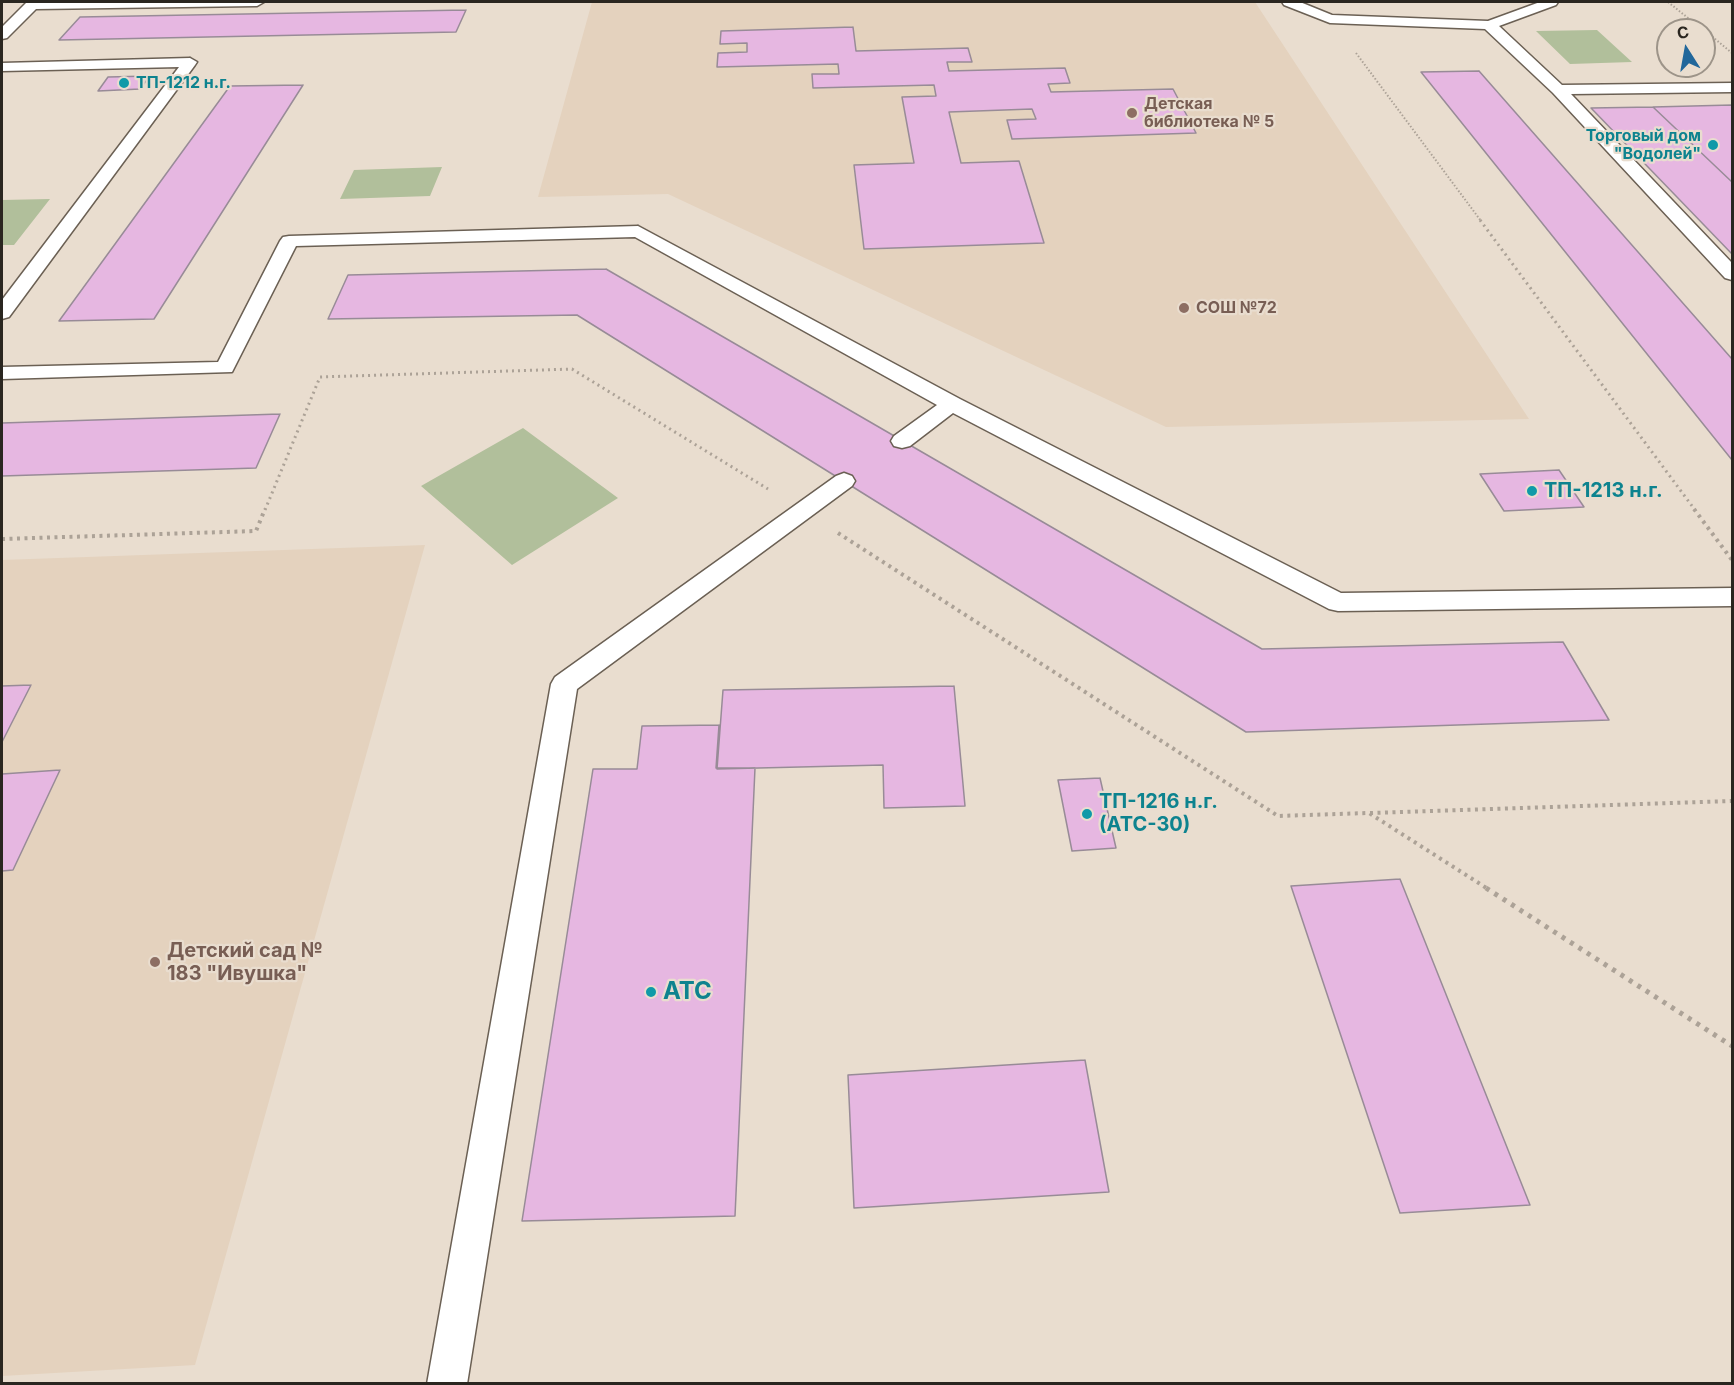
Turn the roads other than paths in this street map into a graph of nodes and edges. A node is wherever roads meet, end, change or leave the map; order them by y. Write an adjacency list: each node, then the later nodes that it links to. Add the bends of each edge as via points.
1 (257, 2): 7 (lane, via 32,5)
2 (1289, 2): 5 (lane)
3 (1317, 2): 5 (lane)
4 (1551, 2): 6 (lane)
5 (1330, 19): 6 (lane)
6 (1489, 25): 10 (lane)
7 (2, 35)
8 (2, 67): 12 (lane, via 190,62)
9 (1732, 87): 10 (lane)
10 (1558, 90): 11 (lane)
11 (1732, 274)
12 (2, 313)
13 (2, 373): 14 (lane, via 225,368 289,241 639,231)
14 (952, 404): 15 (lane); 17 (lane, via 1338,602)
15 (902, 441)
16 (844, 482): 18 (lane, via 564,684)
17 (1732, 597)
18 (447, 1383)

